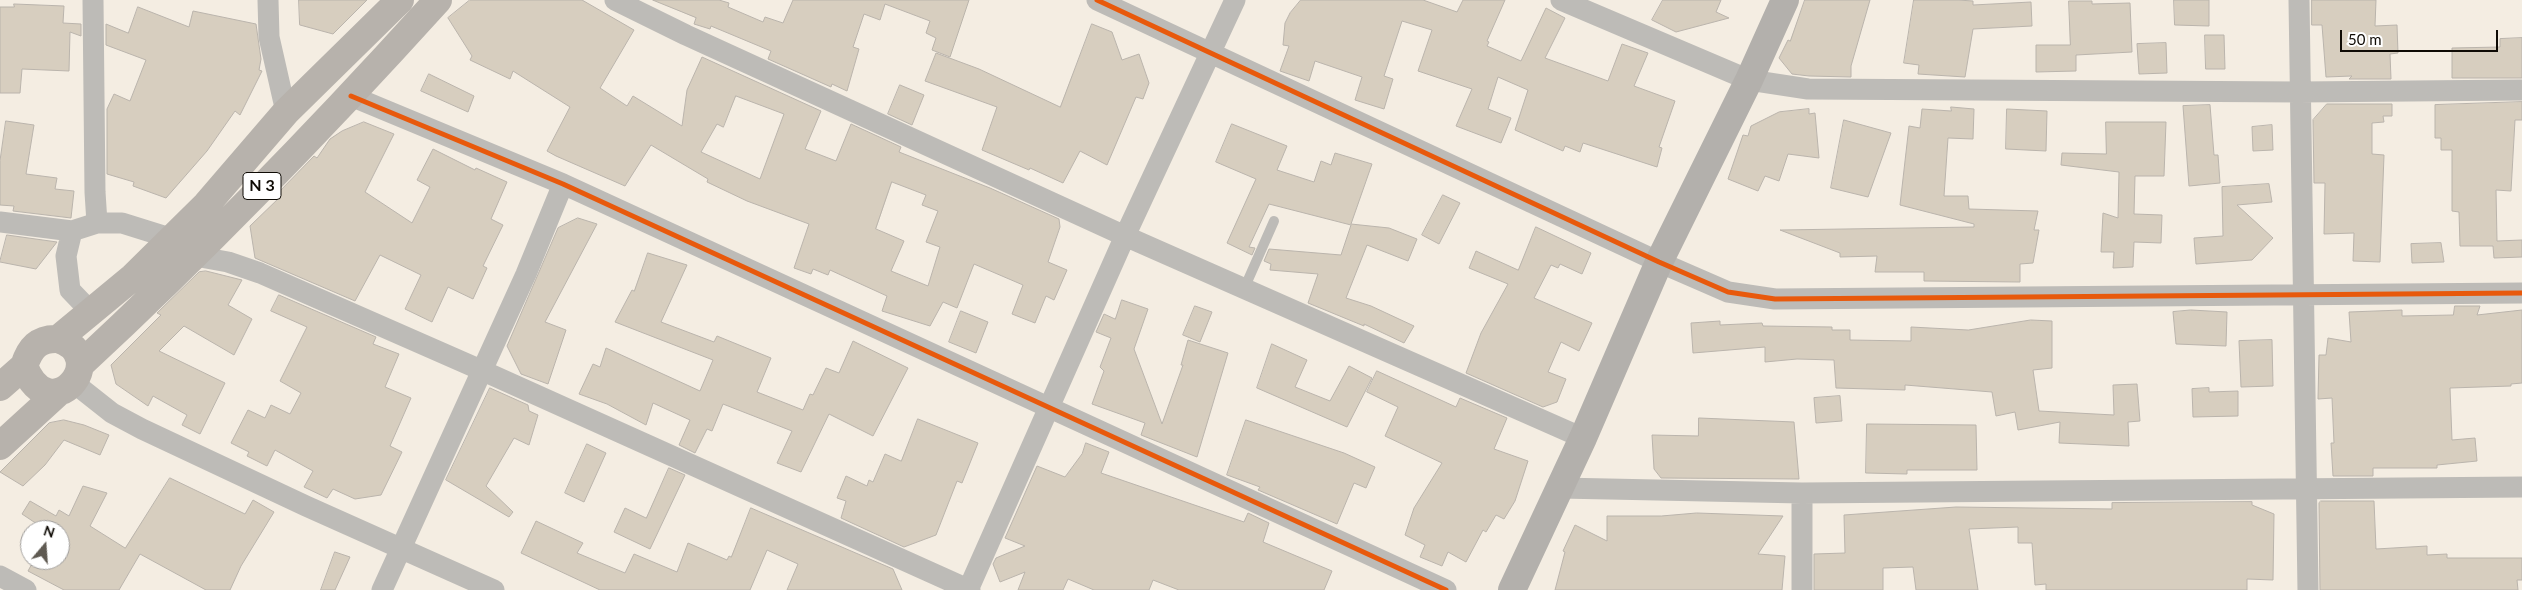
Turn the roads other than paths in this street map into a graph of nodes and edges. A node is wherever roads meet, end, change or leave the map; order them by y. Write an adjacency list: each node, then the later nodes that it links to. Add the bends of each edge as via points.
1 (93, 0): 20 (street)
2 (268, 0): 16 (street, via 269,37)
3 (400, 0): 16 (main road, N 3)
4 (438, 0): 15 (main road, N 3)
5 (615, 0): 22 (street)
6 (1097, 0): 11 (street)
7 (1235, 0): 11 (street)
8 (1561, 0): 12 (street)
9 (1785, 0): 12 (street)
10 (2299, 0): 14 (street)
11 (1212, 52): 22 (street); 25 (street)
12 (1749, 80): 14 (street, via 1808,89); 25 (street)
13 (2522, 90): 14 (street)
14 (2298, 92): 28 (street)
15 (351, 96): 17 (street); 24 (main road, N 3)
16 (286, 112): 23 (main road, N 3, via 206,205)
17 (563, 184): 32 (street); 35 (street)
18 (1274, 221): 26 (lane)
19 (0, 222): 21 (street)
20 (98, 223): 21 (street); 23 (street, via 122,223)
21 (72, 231): 29 (street, via 66,256 70,290)
22 (1125, 236): 26 (street); 35 (street)
23 (170, 238): 29 (main road, N 3)
24 (195, 256): 32 (street, via 228,262 260,273); 33 (main road, N 3)
25 (1659, 262): 28 (street, via 1728,292 1775,299); 36 (street)
26 (1244, 289): 36 (street)
27 (2522, 293): 28 (street)
28 (2301, 296): 40 (street)
29 (92, 313): 30 (main road, N 3)
30 (58, 339): 31 (main road, via 35,344); 33 (main road, via 72,346 77,353)
31 (24, 366): 33 (main road, via 32,383 39,389); 34 (main road)
32 (481, 370): 42 (street); 47 (street)
33 (71, 380): 37 (main road, N 3); 42 (street, via 112,413 142,429)
34 (0, 387)
35 (1050, 407): 47 (street); 48 (street)
36 (1583, 438): 39 (street)
37 (0, 446)
38 (2522, 487): 40 (street)
39 (1560, 488): 41 (street); 49 (street)
40 (2305, 488): 41 (street); 51 (street)
41 (1802, 493): 50 (street)
42 (401, 548): 45 (street); 46 (street)
43 (0, 576): 44 (street)
44 (26, 590)
45 (382, 590)
46 (494, 590)
47 (969, 590)
48 (1446, 590)
49 (1512, 590)
50 (1802, 590)
51 (2308, 590)

